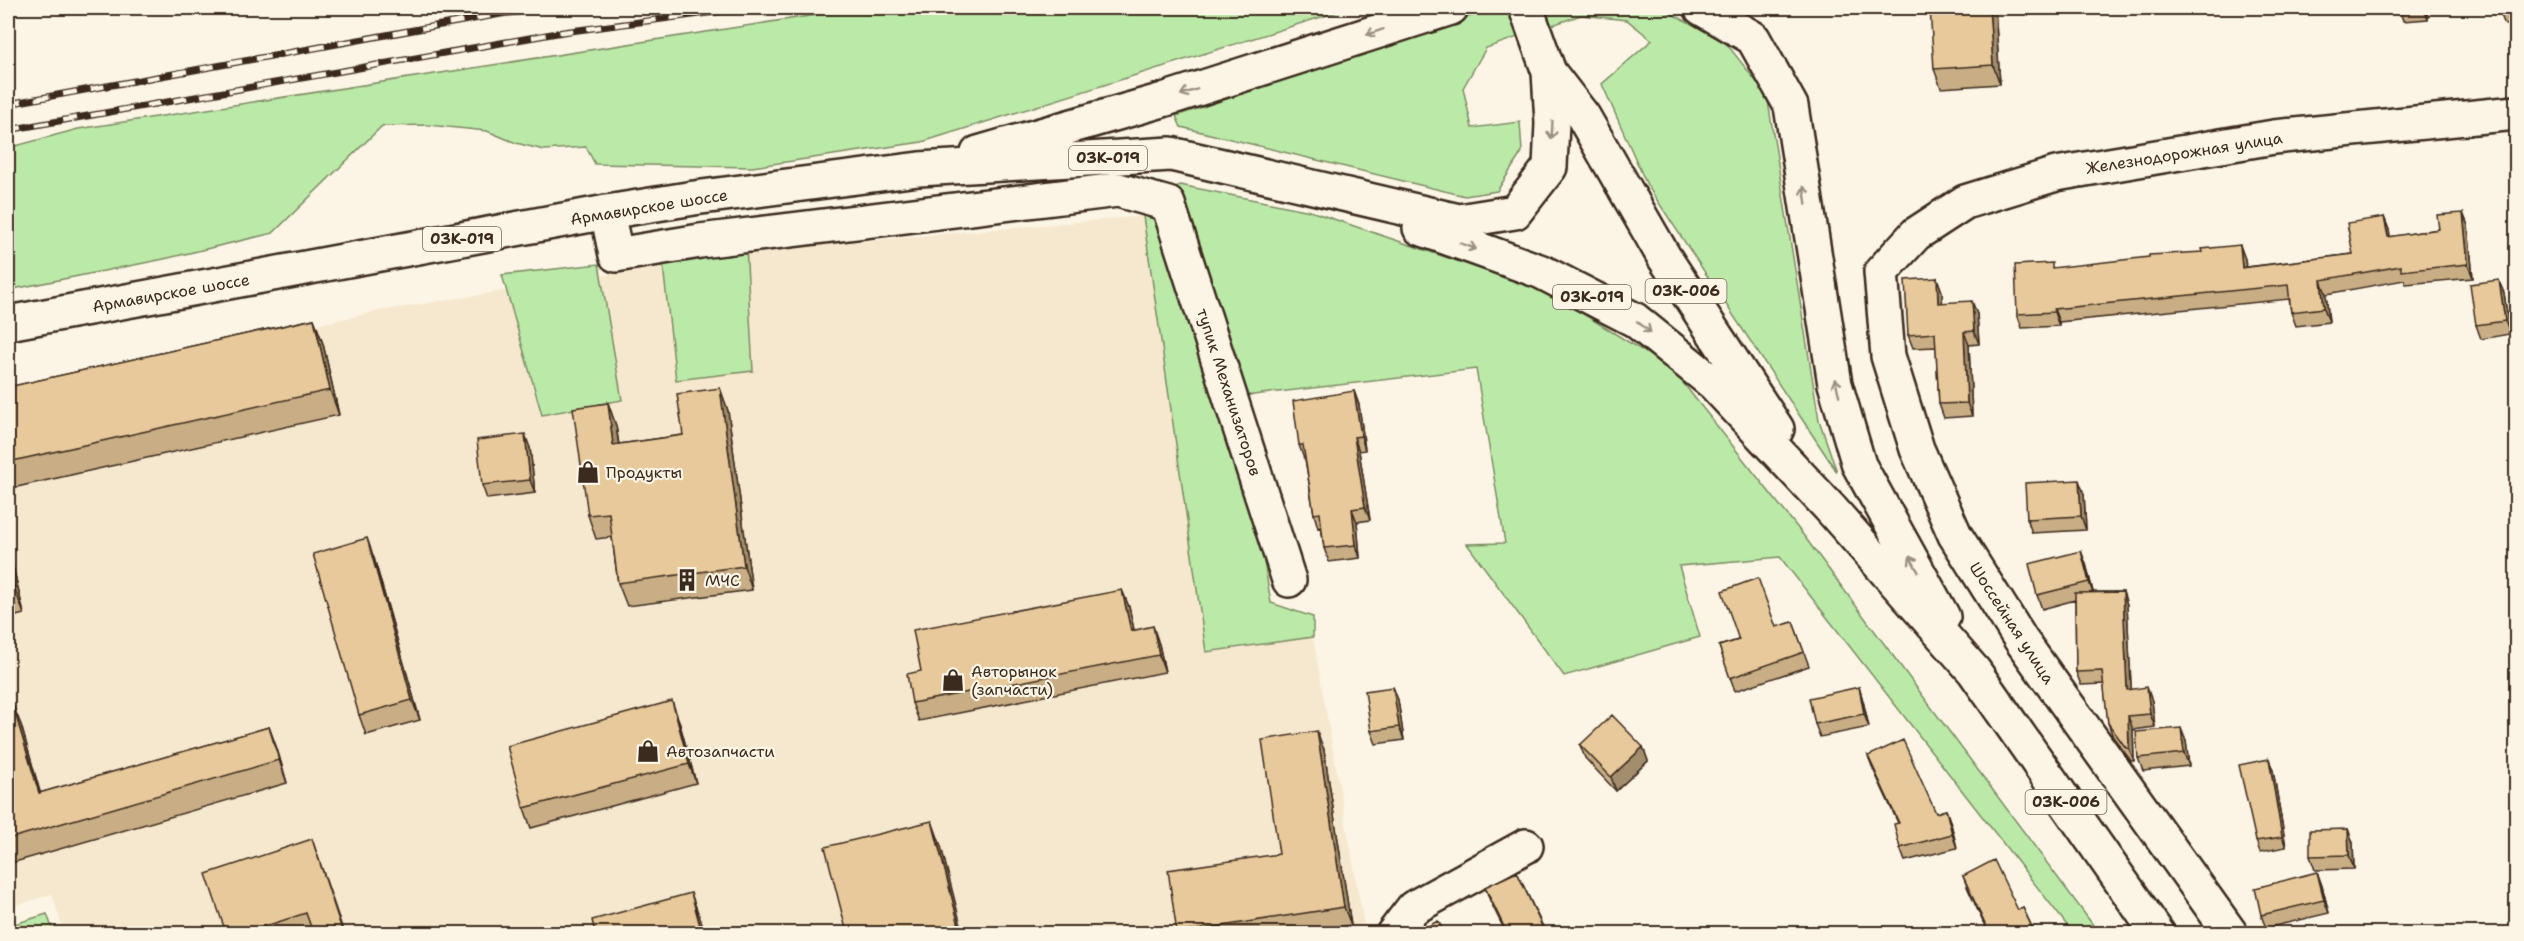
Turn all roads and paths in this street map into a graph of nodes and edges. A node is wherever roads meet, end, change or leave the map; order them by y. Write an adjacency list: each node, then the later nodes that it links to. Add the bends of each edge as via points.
1 (1451, 8): 6 (main road, one-way to 6, via 1163,100)
2 (1526, 8): 4 (main road, 03К-006)
3 (1701, 8): 13 (main road, one-way to 3, via 1859,465 1835,384 1791,106 1754,38)
4 (1549, 72): 7 (main road, one-way to 7, via 1550,167 1515,212 1459,221); 11 (main road, 03К-006, via 1583,116 1664,257)
5 (2517, 113): 9 (main road, Железнодорожная улица, via 2274,137 2056,174 1965,202 1916,234)
6 (919, 170): 7 (main road, Армавирское шоссе / 03К-019, via 1171,154); 8 (main road, Армавирское шоссе / 03К-019)
7 (1294, 183): 11 (main road, 03К-019, one-way to 11, via 1542,272 1635,320 1714,384)
8 (607, 212): 10 (main road, Армавирское шоссе / 03К-019); 12 (main road, тупик Механизаторов, via 616,255 700,241 1118,190 1168,204)
9 (1881, 272): 17 (main road, Шоссейная улица, via 1888,356 1917,449 1955,536 2021,640)
10 (8, 323)
11 (1829, 507): 13 (main road, 03К-006)
12 (1289, 580)
13 (1974, 670): 16 (main road, 03К-006)
14 (1526, 846): 15 (main road, via 1413,908)
15 (1393, 933)
16 (2158, 933)
17 (2231, 933)

